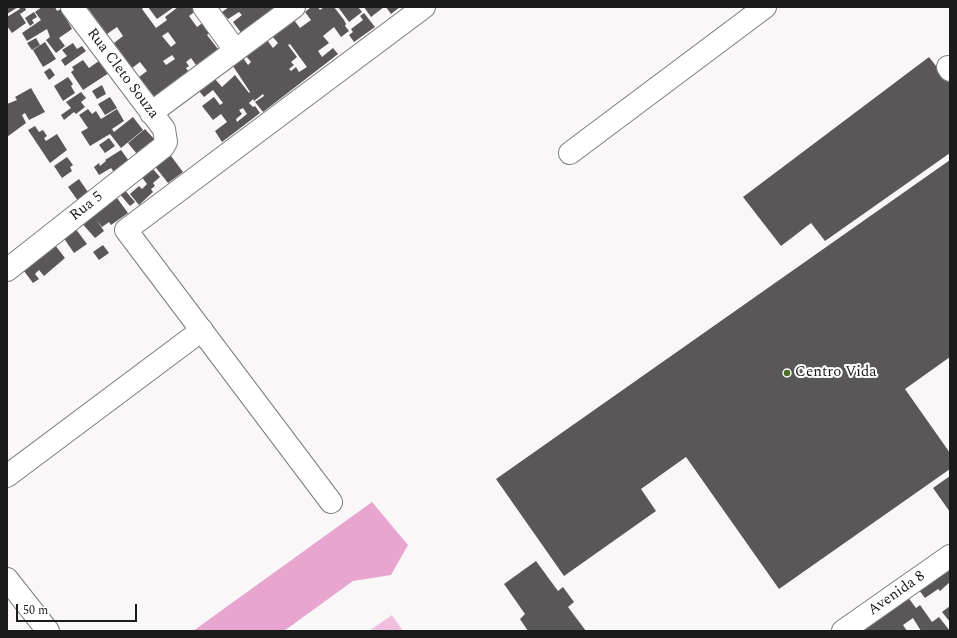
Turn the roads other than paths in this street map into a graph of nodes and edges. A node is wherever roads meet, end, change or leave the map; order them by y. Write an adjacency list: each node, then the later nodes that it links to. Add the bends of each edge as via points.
1 (72, 7): 7 (street, Rua Cleto Souza)
2 (204, 7): 6 (street)
3 (294, 7): 6 (street)
4 (424, 7): 11 (street, via 126,230)
5 (765, 7): 9 (street)
6 (235, 50): 7 (street)
7 (151, 113): 8 (street, Rua Cleto Souza, via 164,129)
8 (166, 142): 10 (street, Rua 5, via 163,147)
9 (570, 153)
10 (7, 270)
11 (202, 330): 12 (street); 13 (street)
12 (7, 476)
13 (331, 502)
14 (950, 556): 17 (street, Avenida 8)
15 (7, 580): 16 (street)
16 (48, 631)
17 (843, 631)

